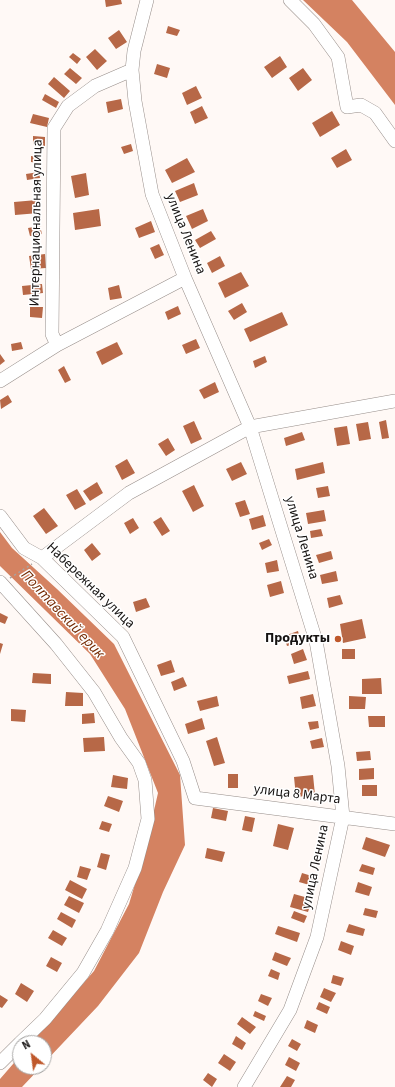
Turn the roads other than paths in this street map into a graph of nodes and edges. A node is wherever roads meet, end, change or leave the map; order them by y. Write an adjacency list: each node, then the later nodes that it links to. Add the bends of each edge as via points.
1 (147, 0): 3 (street, улица Ленина, via 134,51)
2 (290, 0): 4 (street, via 314,24 338,57 347,107 360,105 375,113)
3 (132, 70): 5 (street, улица Ленина, via 152,194); 6 (street, Интернациональная улица, via 95,86 68,106 54,128 52,334)
4 (395, 140)
5 (185, 278): 6 (street); 9 (street, улица Ленина)
6 (56, 345): 7 (street)
7 (0, 381)
8 (395, 401): 9 (street)
9 (250, 427): 11 (street, via 129,493); 14 (street, улица Ленина, via 316,641 338,766)
10 (0, 516): 11 (street, Набережная улица, via 24,548)
11 (42, 558): 13 (street, Набережная улица, via 122,637 183,761)
12 (0, 584): 16 (street, via 56,644 94,692 139,764 145,780 148,818 135,868 107,931 83,973)
13 (195, 798): 14 (street, улица 8 Марта)
14 (343, 817): 15 (street, улица 8 Марта); 19 (street, улица Ленина, via 317,937 290,1010)
15 (395, 824)
16 (28, 1035)
17 (12, 1051): 18 (street)
18 (0, 1063)
19 (244, 1087)

